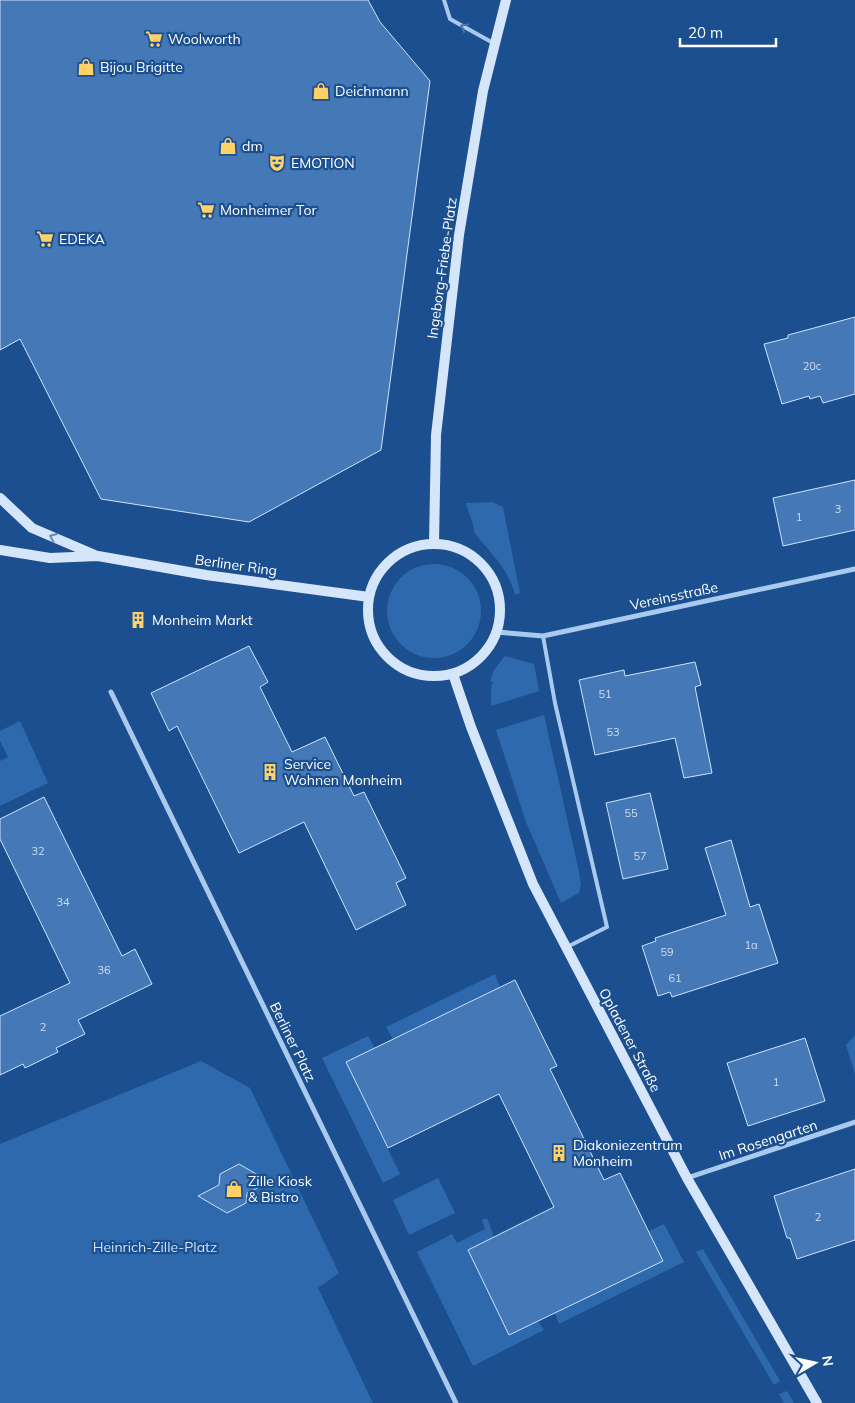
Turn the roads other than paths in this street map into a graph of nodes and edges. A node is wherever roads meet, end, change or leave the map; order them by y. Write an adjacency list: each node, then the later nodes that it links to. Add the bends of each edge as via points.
1 (444, 0): 3 (lane, one-way to 1, via 450,19)
2 (506, 0): 3 (street, Ingeborg-Friebe-Platz)
3 (495, 44): 5 (street, Ingeborg-Friebe-Platz, via 483,91 455,264 436,436)
4 (0, 498): 7 (street, Berliner Ring, one-way to 4, via 32,528)
5 (434, 544): 9 (street, via 416,546 385,565); 10 (street, via 454,547 473,556 488,572 497,590 500,611)
6 (0, 550): 7 (street, Berliner Ring, via 50,558)
7 (98, 556): 9 (street, Berliner Ring, via 206,575)
8 (855, 569): 11 (street, Vereinsstraße)
9 (369, 597): 12 (street, via 368,619 376,641 389,659 408,671 430,676)
10 (497, 632): 11 (street, Vereinsstraße); 12 (street, via 487,650 472,664)
11 (543, 636): 14 (lane, via 555,703 607,927)
12 (453, 674): 14 (street, Opladener Straße, via 533,884)
13 (111, 692): 17 (street, Berliner Platz)
14 (565, 948): 16 (street, Opladener Straße)
15 (855, 1122): 16 (street, Im Rosengarten)
16 (687, 1178): 18 (street, Opladener Straße)
17 (456, 1403)
18 (817, 1403)

